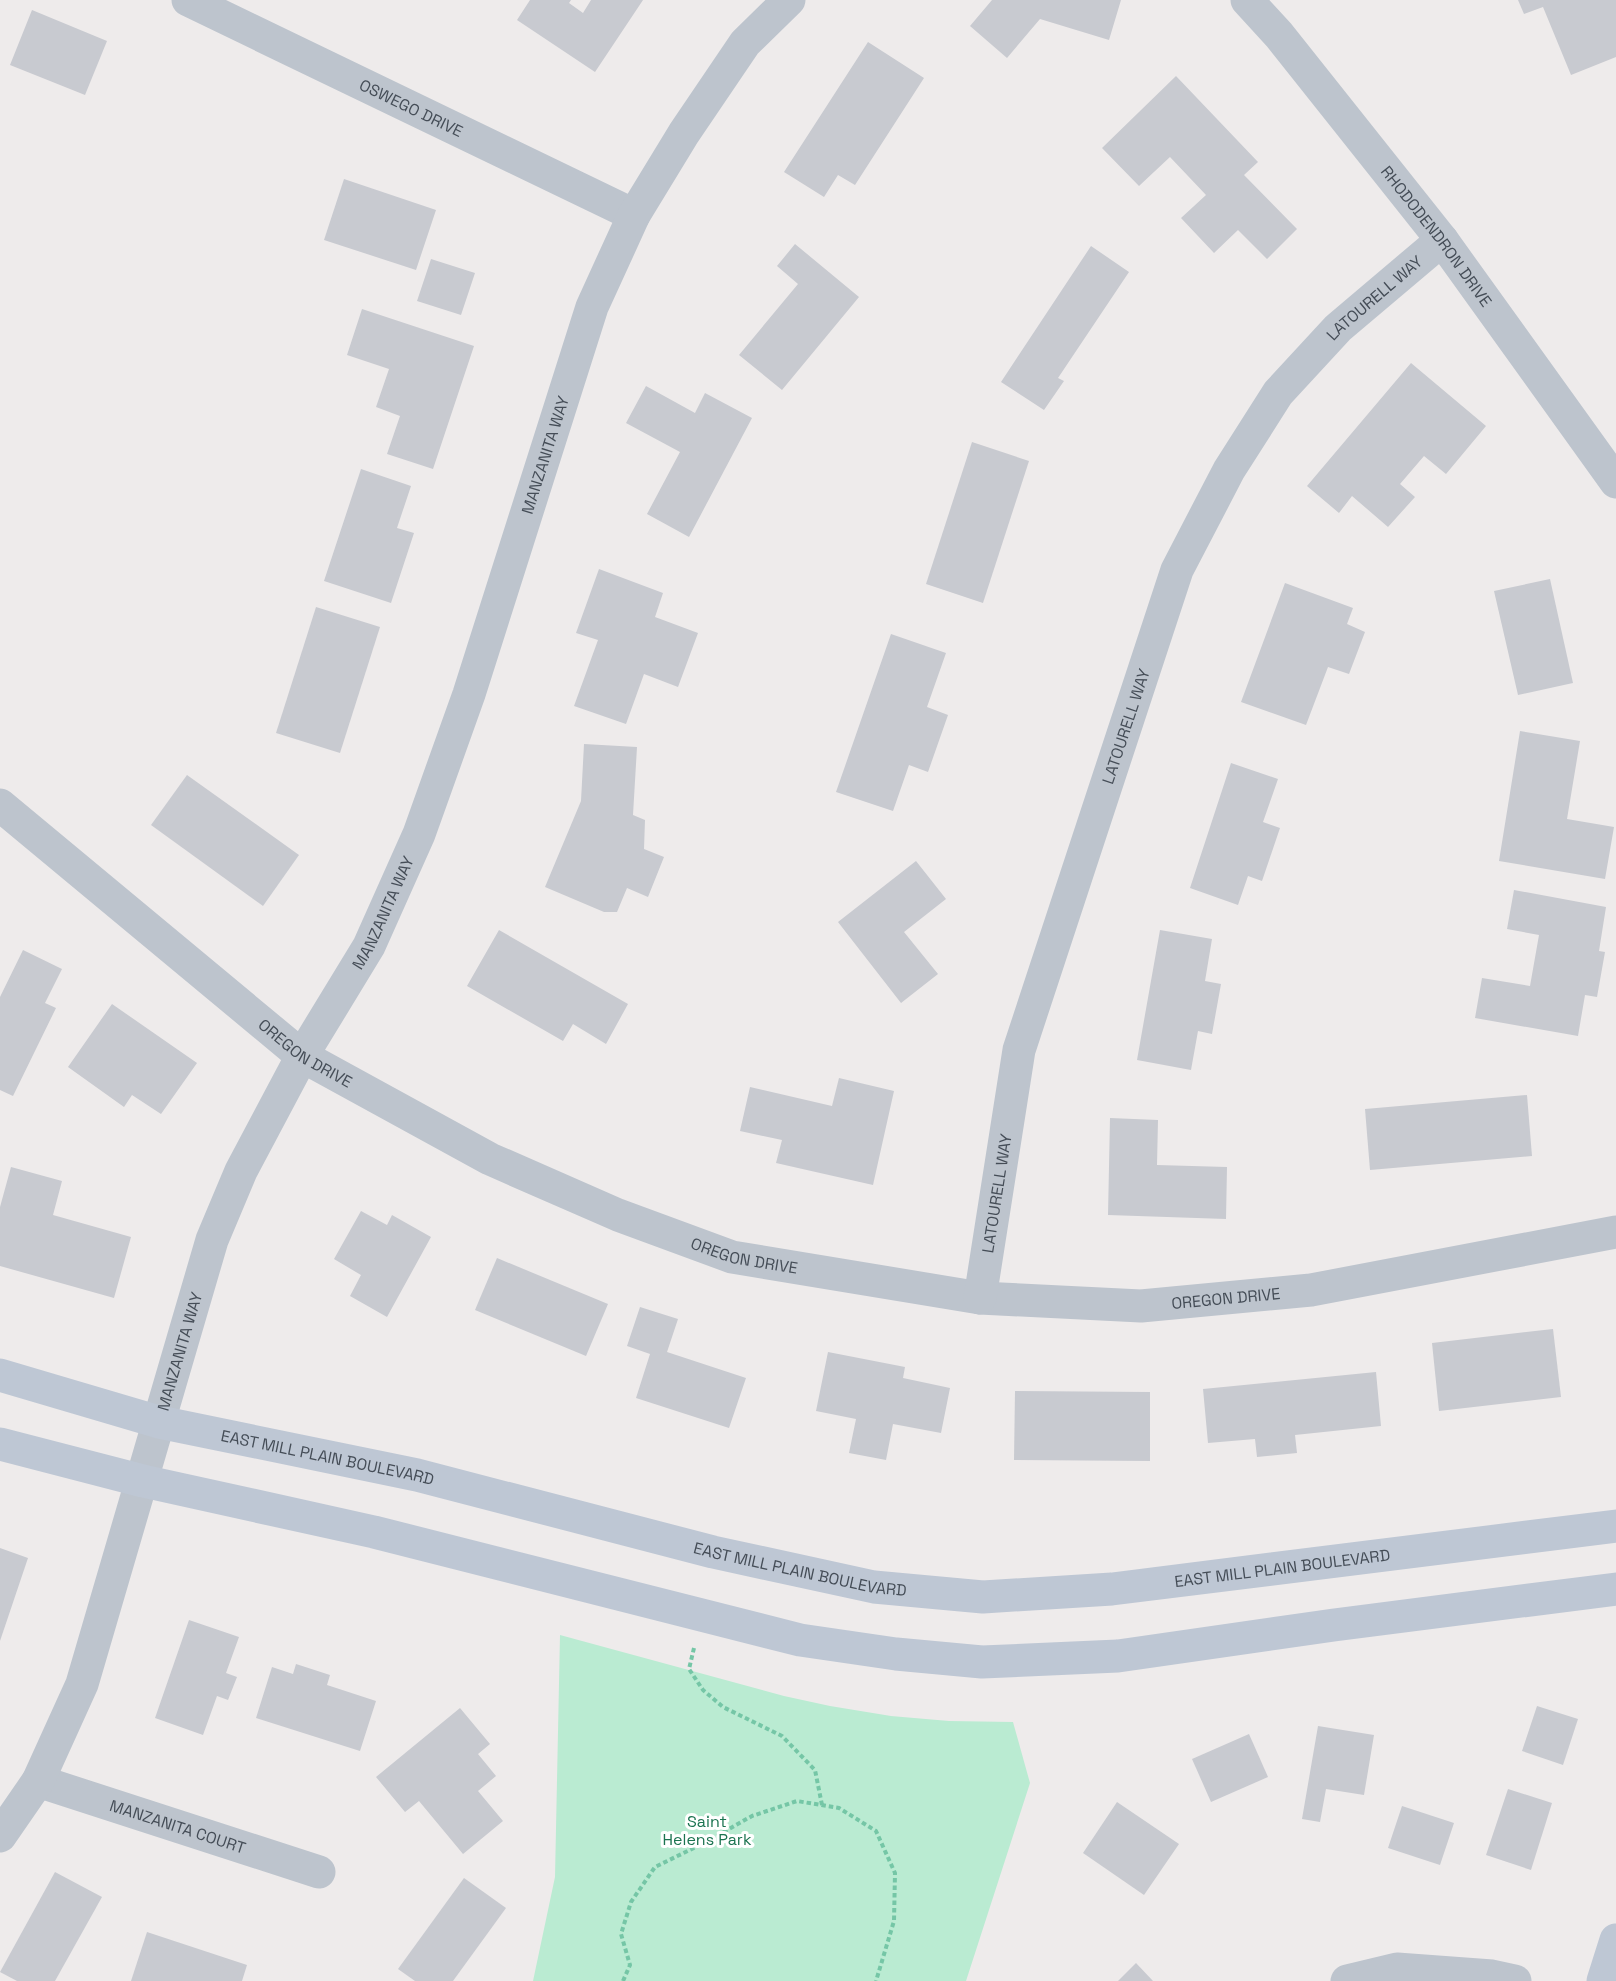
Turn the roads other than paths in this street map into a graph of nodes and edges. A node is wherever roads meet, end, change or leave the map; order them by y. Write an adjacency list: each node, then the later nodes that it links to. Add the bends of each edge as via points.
1 (188, 0): 4 (street, OSWEGO DRIVE)
2 (789, 0): 4 (street, MANZANITA WAY, via 746,43)
3 (1247, 0): 5 (street, RHODODENDRON DRIVE)
4 (634, 215): 8 (street, MANZANITA WAY, via 592,307 469,694 419,834 369,946)
5 (1442, 240): 6 (street, RHODODENDRON DRIVE); 10 (street, LATOURELL WAY, via 1338,328 1278,393 1228,470 1177,570 1019,1050)
6 (1616, 482)
7 (0, 805): 8 (street, OREGON DRIVE)
8 (302, 1056): 10 (street, OREGON DRIVE, via 490,1159 618,1215 732,1257); 12 (street, MANZANITA WAY, via 241,1171 212,1240)
9 (1616, 1232): 10 (street, OREGON DRIVE, via 1311,1290 1141,1306)
10 (980, 1298)
11 (0, 1375): 12 (main road, EAST MILL PLAIN BOULEVARD)
12 (159, 1422): 14 (street, MANZANITA WAY); 15 (main road, EAST MILL PLAIN BOULEVARD, via 417,1475 713,1552 874,1587 983,1597 1112,1589)
13 (0, 1444): 14 (main road)
14 (143, 1481): 16 (main road, via 374,1532 800,1640 982,1662 1118,1656); 17 (street, MANZANITA WAY, via 82,1684)
15 (1616, 1526)
16 (1616, 1589)
17 (38, 1781): 18 (street, MANZANITA WAY); 19 (street, MANZANITA COURT)
18 (0, 1836)
19 (319, 1872)
20 (1616, 1940): 23 (main road)
21 (1347, 1981): 22 (street, via 1397,1969)
22 (1515, 1981)
23 (1603, 1981)

